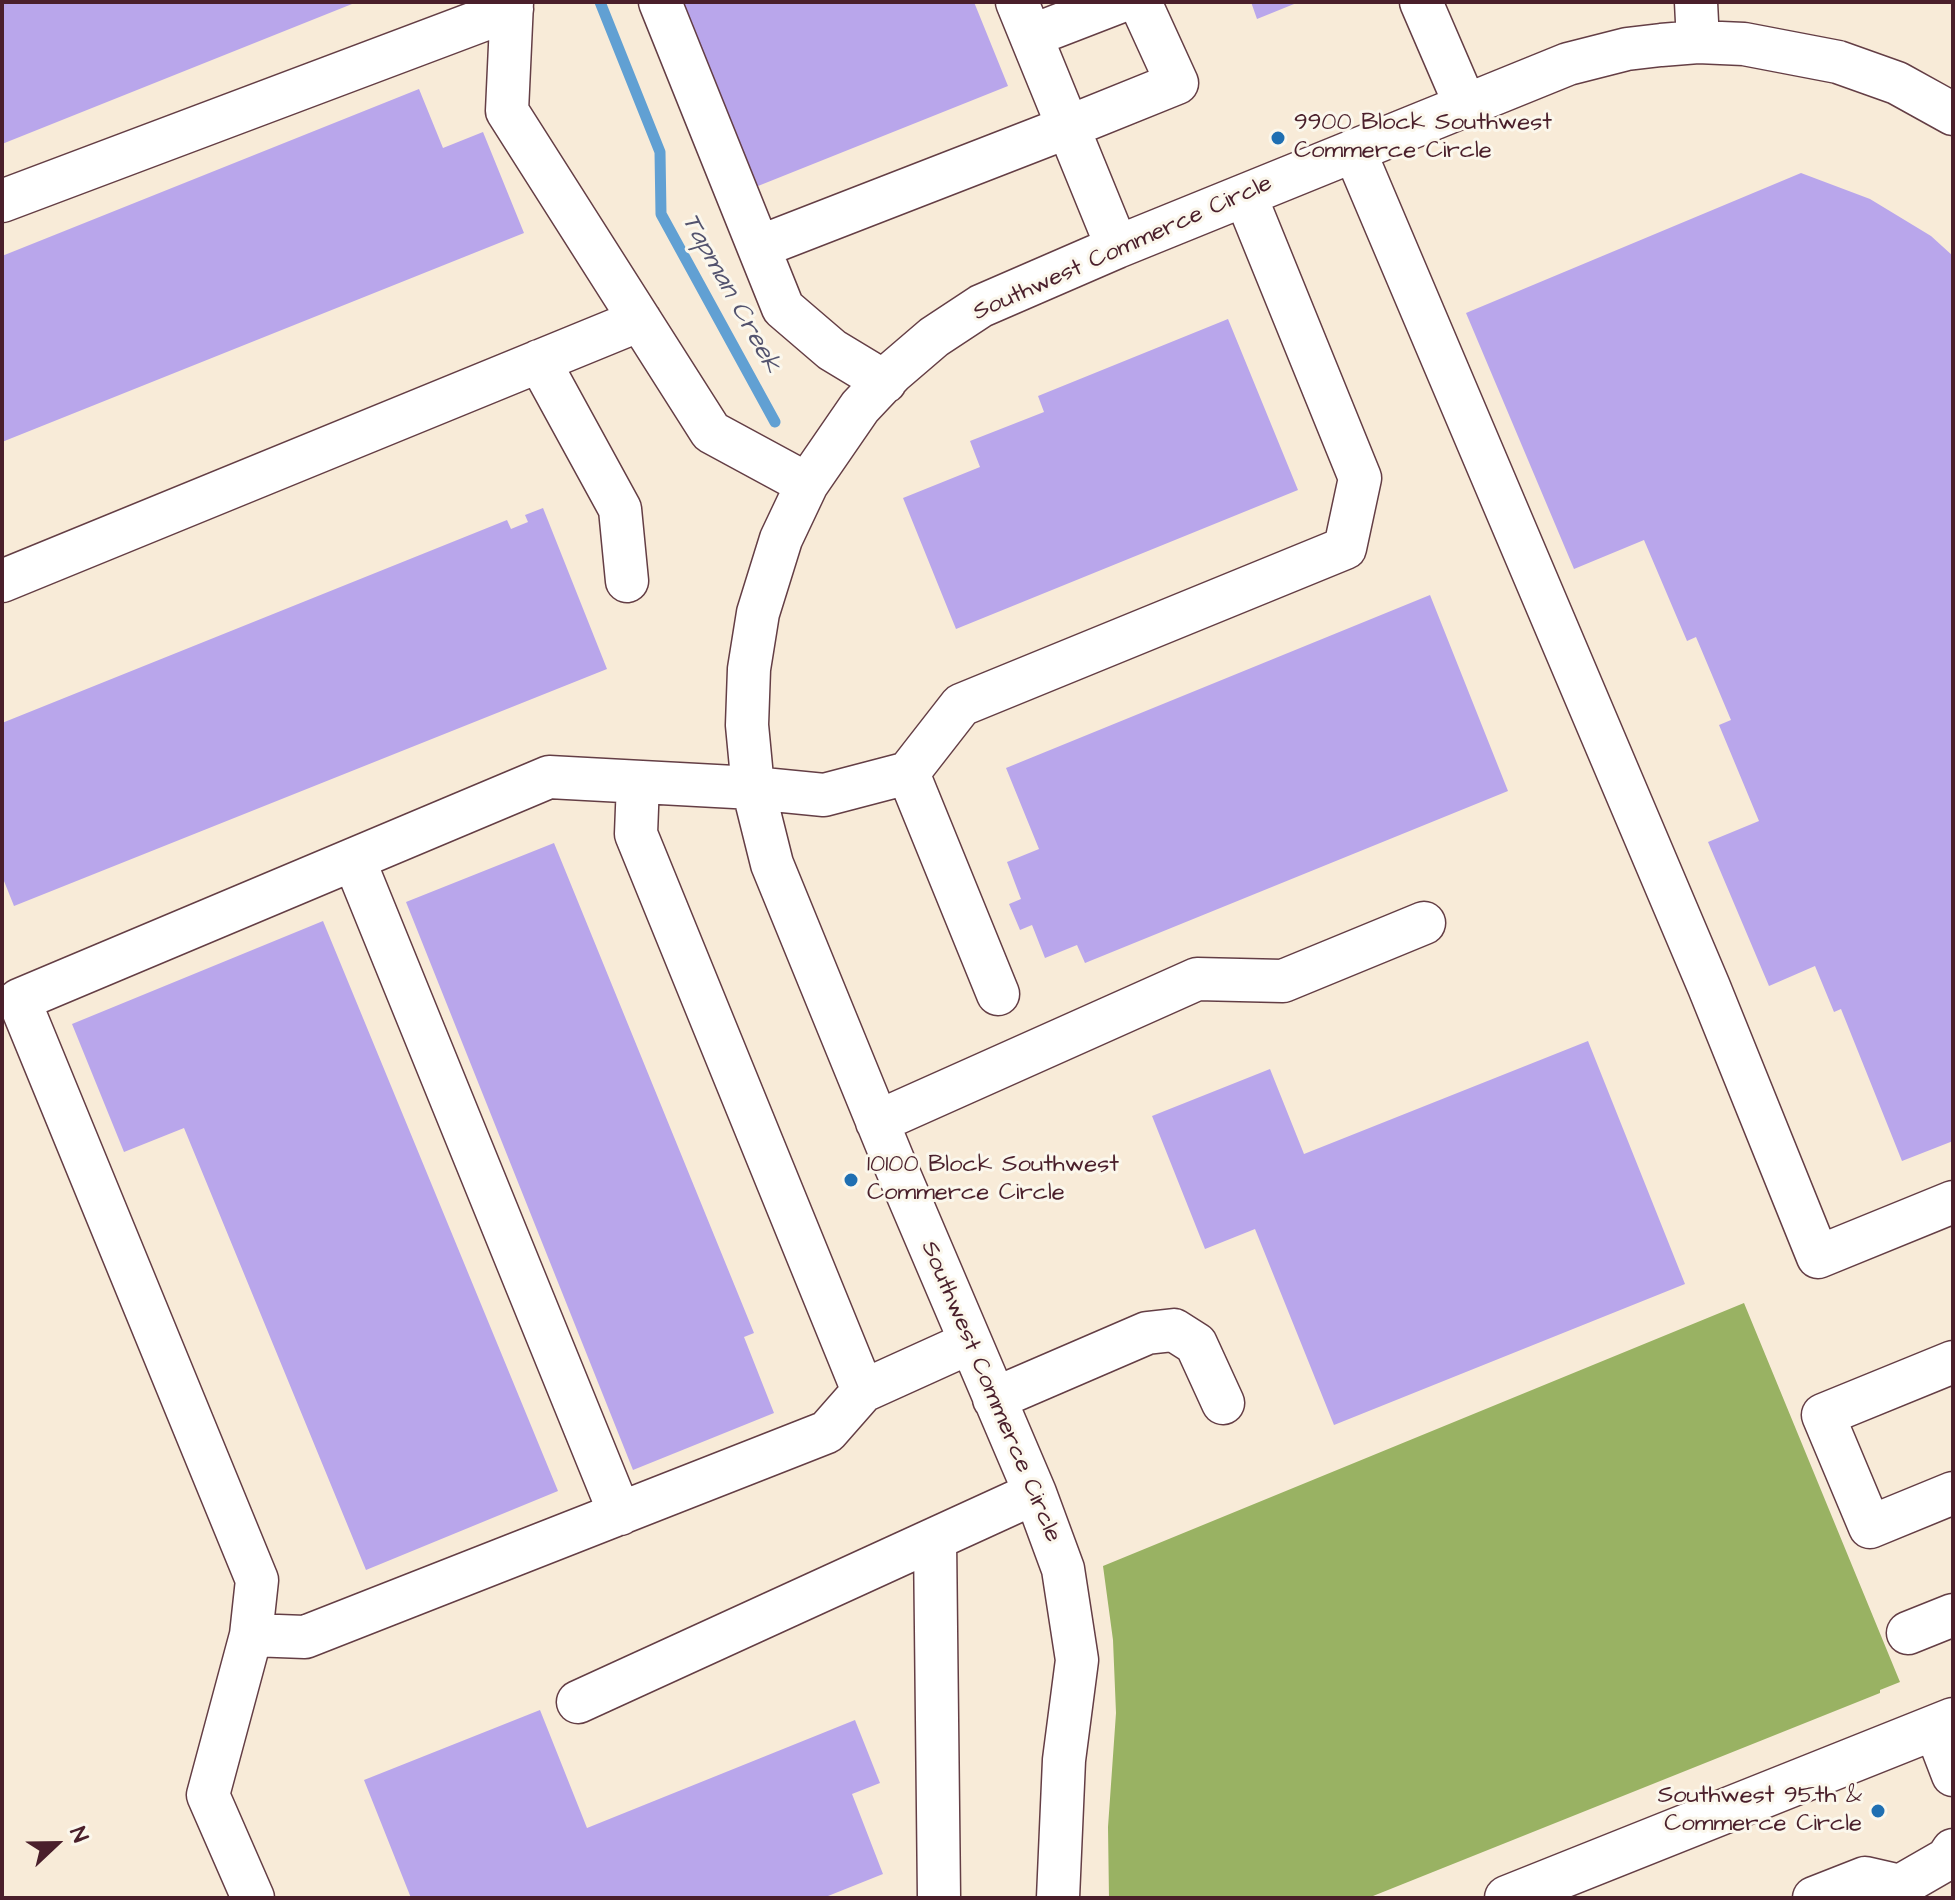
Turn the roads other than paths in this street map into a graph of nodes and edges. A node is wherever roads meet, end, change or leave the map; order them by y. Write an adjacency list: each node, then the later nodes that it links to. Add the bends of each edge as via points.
1 (660, 2): 14 (street)
2 (1119, 2): 6 (street)
3 (1140, 2): 10 (street, via 1177,83)
4 (1421, 2): 8 (street)
5 (512, 6): 13 (street); 16 (street, via 507,111)
6 (1024, 19): 10 (street)
7 (1697, 22): 8 (street, Southwest Commerce Circle); 9 (street, Southwest Commerce Circle, via 1744,44 1838,62 1897,83)
8 (1465, 104): 11 (street, Southwest Commerce Circle)
9 (1953, 114)
10 (1068, 127): 14 (street); 15 (street)
11 (1354, 150): 12 (street, Southwest Commerce Circle); 29 (street, via 1697,957 1818,1257)
12 (1245, 195): 15 (street, Southwest Commerce Circle); 22 (street, via 1360,478 1345,548 961,705)
13 (2, 201)
14 (759, 247): 18 (street, via 783,308 832,350)
15 (1117, 247): 18 (street, Southwest Commerce Circle, via 981,306 934,337)
16 (640, 320): 17 (street); 19 (street, via 711,432)
17 (539, 361): 20 (street); 21 (street, via 620,509)
18 (885, 382): 19 (street, Southwest Commerce Circle, via 860,407)
19 (807, 484): 24 (street, Southwest Commerce Circle, via 781,539 758,613 749,669)
20 (2, 581)
21 (627, 581)
22 (908, 773): 24 (street, via 824,795); 27 (street)
23 (638, 782): 24 (street); 25 (street, via 549,777); 32 (street, via 636,834)
24 (753, 788): 28 (street, Southwest Commerce Circle, via 772,864)
25 (354, 860): 37 (street); 41 (street, via 19,1000 257,1580)
26 (1424, 923): 28 (street, via 1283,981 1197,979)
27 (998, 994)
28 (877, 1122): 30 (street, Southwest Commerce Circle)
29 (1953, 1202)
30 (969, 1343): 32 (street); 33 (street, Southwest Commerce Circle)
31 (1953, 1362): 36 (street, via 1823,1415 1870,1527)
32 (863, 1391): 37 (street, via 827,1432)
33 (994, 1399): 34 (street, via 1147,1333 1174,1330 1196,1344); 35 (street, Southwest Commerce Circle)
34 (1223, 1403)
35 (1035, 1493): 38 (street); 48 (street, Southwest Commerce Circle, via 1063,1569 1077,1660 1064,1760)
36 (1953, 1493)
37 (620, 1514): 41 (street, via 305,1637)
38 (935, 1539): 42 (street); 47 (street)
39 (1953, 1615): 40 (street)
40 (1908, 1633)
41 (251, 1635): 46 (street, via 208,1795)
42 (578, 1702)
43 (1944, 1724): 44 (street); 49 (main road)
44 (1953, 1775)
45 (1953, 1850): 50 (street, via 1947,1859 1900,1886 1865,1878)
46 (253, 1898)
47 (939, 1898)
48 (1058, 1898)
49 (1507, 1898)
50 (1814, 1898)

